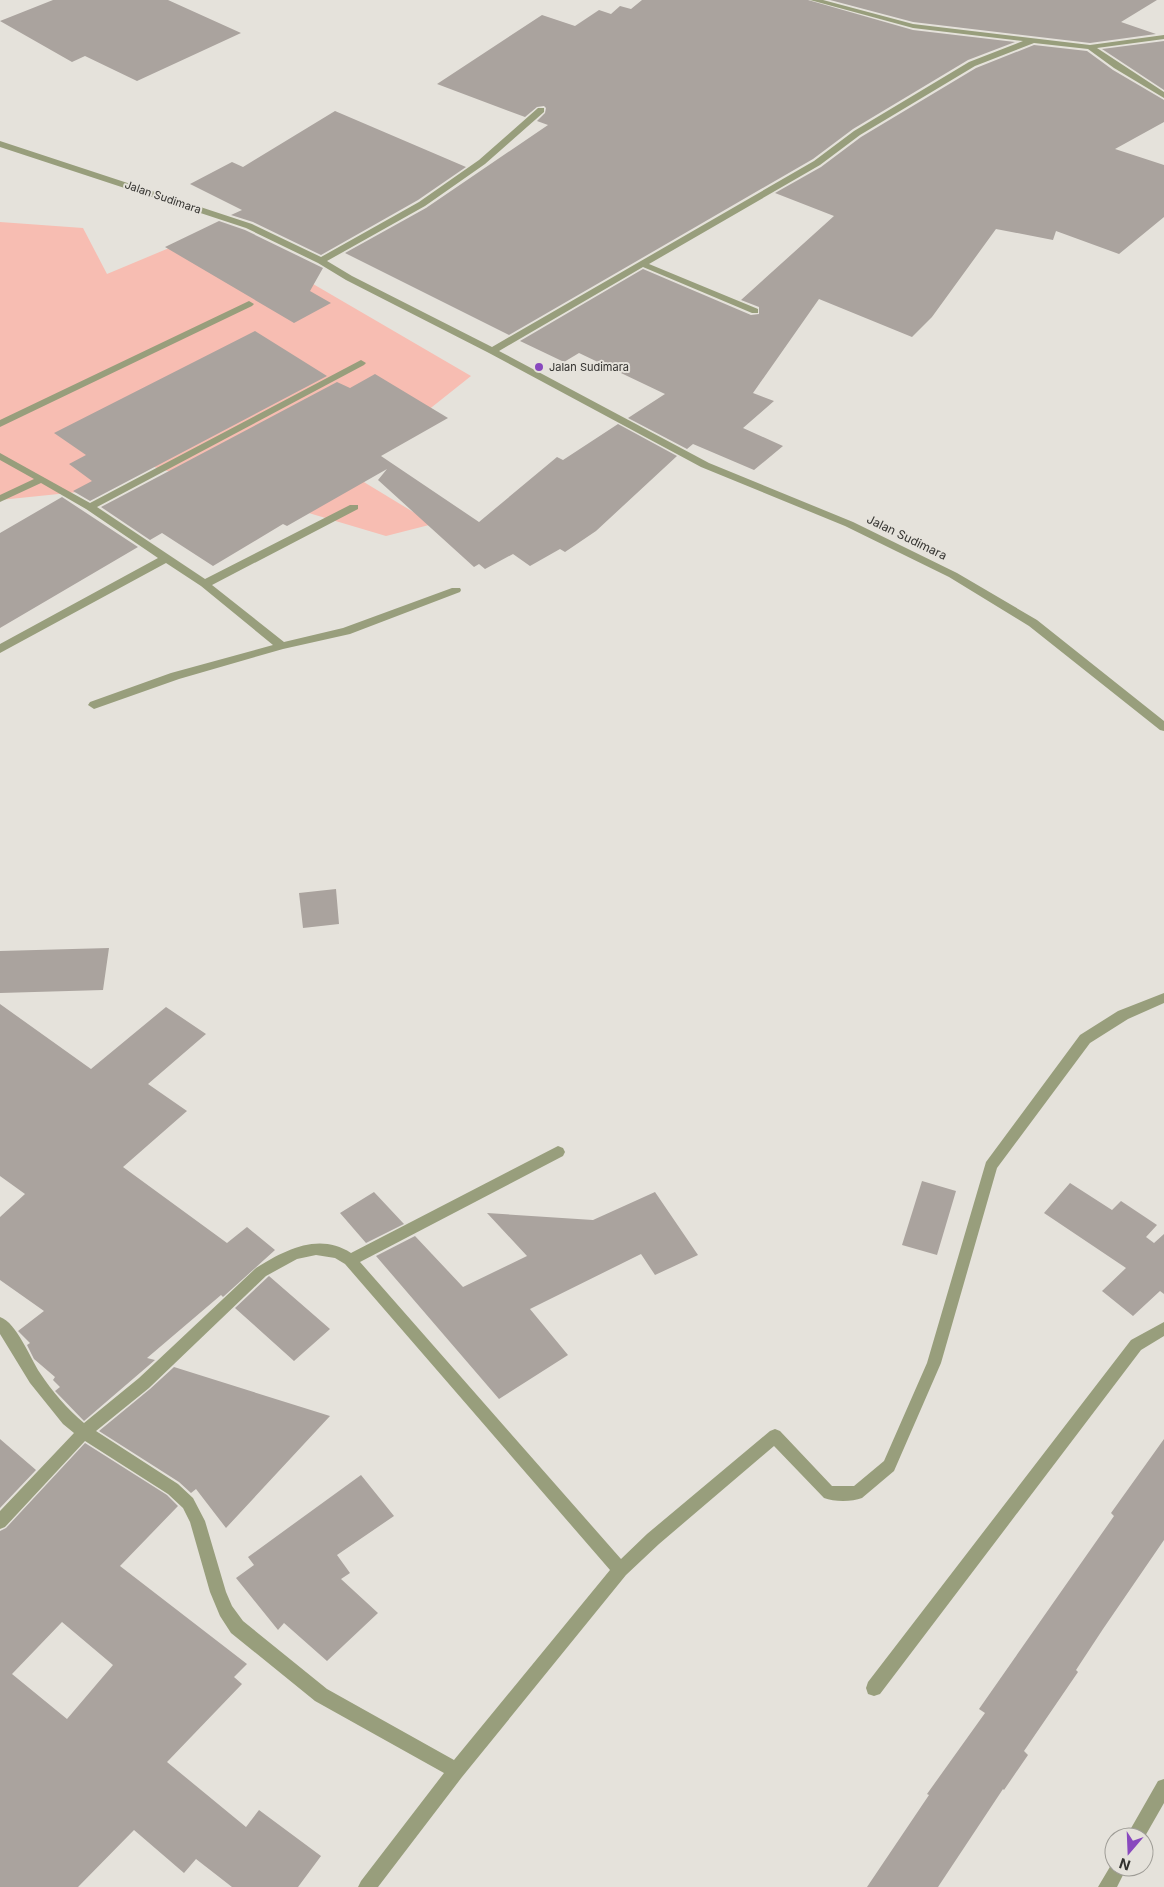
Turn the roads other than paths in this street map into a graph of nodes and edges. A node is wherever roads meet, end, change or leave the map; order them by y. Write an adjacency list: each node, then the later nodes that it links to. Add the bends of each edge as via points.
1 (814, 0): 3 (street, via 913,26)
2 (1164, 37): 4 (street)
3 (1034, 40): 4 (street); 9 (street, via 972,64 857,133 817,163)
4 (1090, 47): 5 (street)
5 (1164, 96)
6 (541, 110): 8 (street, via 482,162 422,204)
7 (0, 144): 8 (street, Jalan Sudimara, via 249,226)
8 (321, 262): 12 (street, Jalan Sudimara)
9 (642, 264): 11 (street); 12 (street)
10 (249, 304): 14 (street)
11 (755, 312)
12 (492, 351): 26 (street, Jalan Sudimara, via 706,465 849,524 953,575 1033,623)
13 (361, 362): 19 (street)
14 (0, 424)
15 (0, 456): 16 (street)
16 (40, 480): 17 (street); 19 (street)
17 (0, 499)
18 (354, 507): 21 (street)
19 (90, 508): 20 (street)
20 (166, 558): 21 (street); 24 (street)
21 (205, 584): 23 (street)
22 (456, 590): 23 (street, via 346,631)
23 (282, 646): 25 (street, via 175,676)
24 (0, 649)
25 (94, 705)
26 (1164, 727)
27 (1164, 998): 34 (street, via 1123,1015 1085,1039 991,1166 934,1363 889,1466 857,1493 829,1493 775,1436)
28 (558, 1152): 29 (street)
29 (350, 1260): 32 (street, via 342,1253 322,1248 304,1250 261,1272 144,1383); 34 (street)
30 (0, 1323): 32 (street, via 35,1378 68,1419)
31 (1164, 1328): 35 (street, via 1136,1345)
32 (84, 1432): 33 (street); 36 (street, via 173,1489 188,1503 197,1521 218,1592 237,1627 321,1695)
33 (0, 1522)
34 (620, 1570): 36 (street)
35 (874, 1688)
36 (456, 1770): 39 (street)
37 (1164, 1787): 38 (street)
38 (1141, 1827)
39 (367, 1887)

